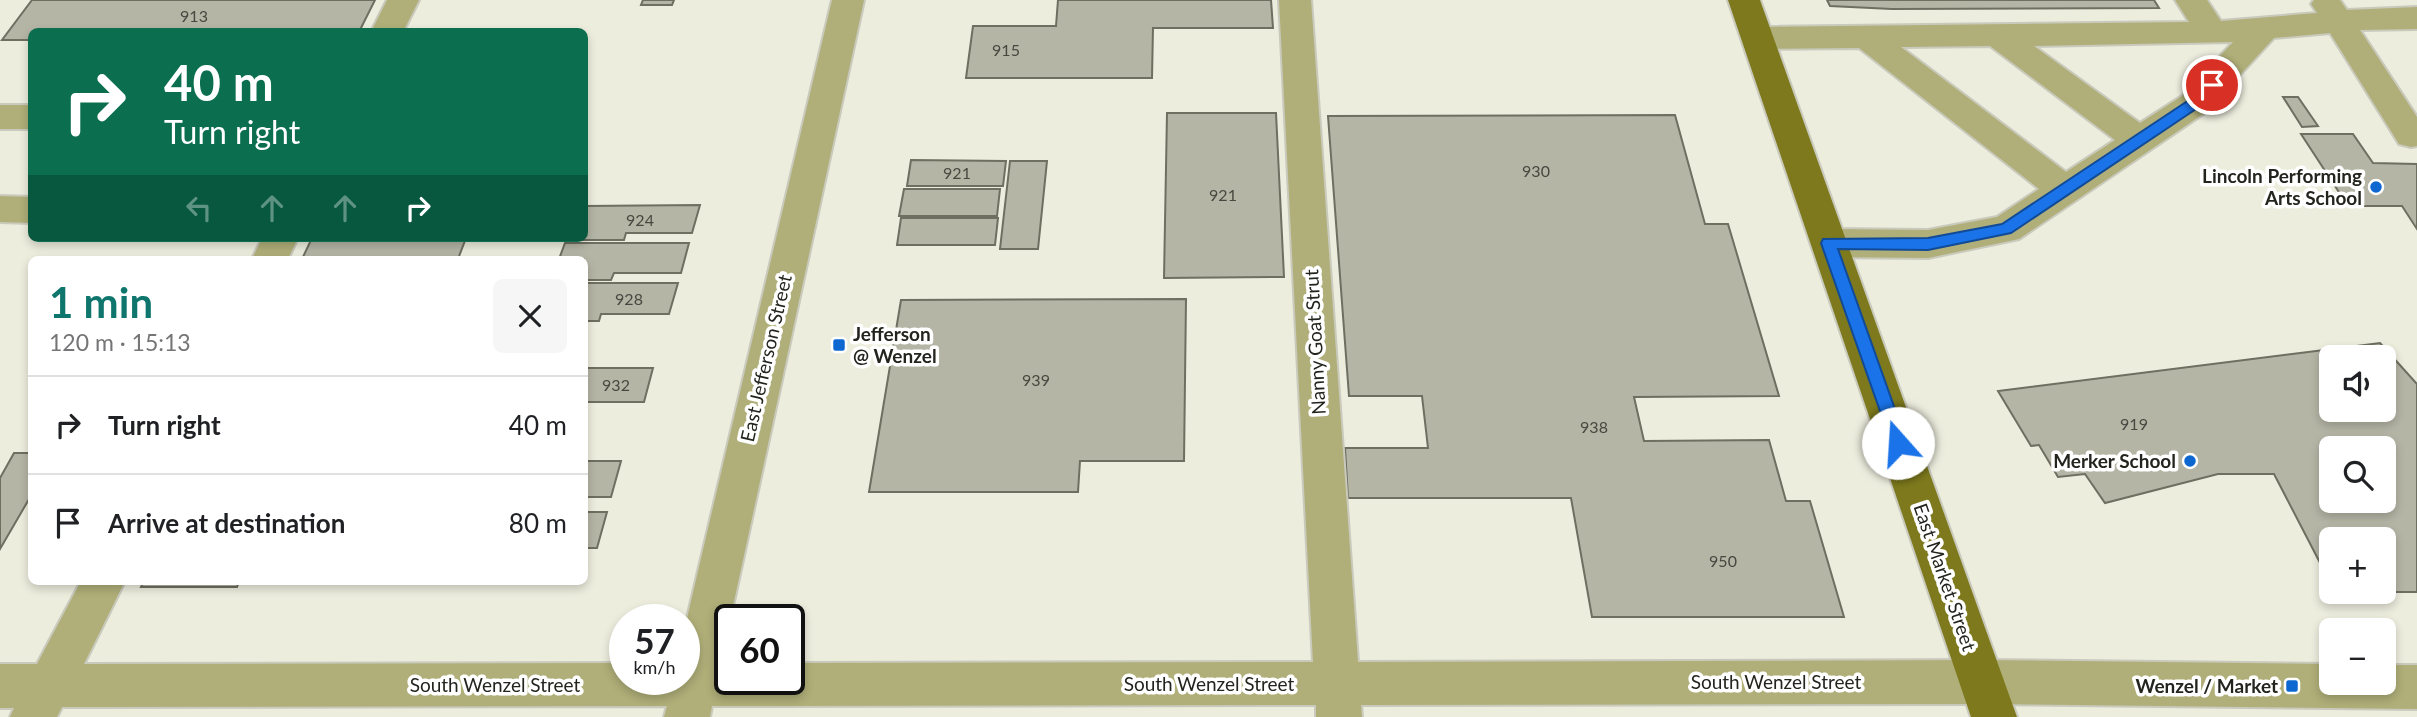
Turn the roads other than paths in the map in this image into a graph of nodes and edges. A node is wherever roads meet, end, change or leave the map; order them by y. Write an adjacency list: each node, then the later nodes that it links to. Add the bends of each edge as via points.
1 (403, 0): 8 (street)
2 (848, 0): 26 (street, East Jefferson Street)
3 (1295, 0): 24 (street, Nanny Goat Strut)
4 (1744, 0): 13 (main road, East Market Street)
5 (2191, 0): 10 (street)
6 (2332, 11): 7 (street); 9 (street); 14 (street)
7 (2417, 18)
8 (389, 28)
9 (2265, 28): 10 (street); 15 (street, via 2194,104)
10 (2212, 33): 11 (street)
11 (1998, 36): 12 (street); 15 (street)
12 (1866, 37): 13 (street); 16 (street)
13 (1757, 38): 19 (main road, East Market Street)
14 (2410, 135)
15 (2139, 140): 16 (street)
16 (2065, 190): 19 (street, via 2006,229 1928,244)
17 (0, 209): 18 (street)
18 (28, 209)
19 (1829, 243): 23 (main road, East Market Street)
20 (102, 585): 25 (street)
21 (0, 686): 25 (street, South Wenzel Street)
22 (2417, 687): 23 (street, South Wenzel Street)
23 (1988, 699): 24 (street, South Wenzel Street)
24 (1338, 700): 26 (street, South Wenzel Street)
25 (41, 701): 26 (street, South Wenzel Street)
26 (690, 701)

